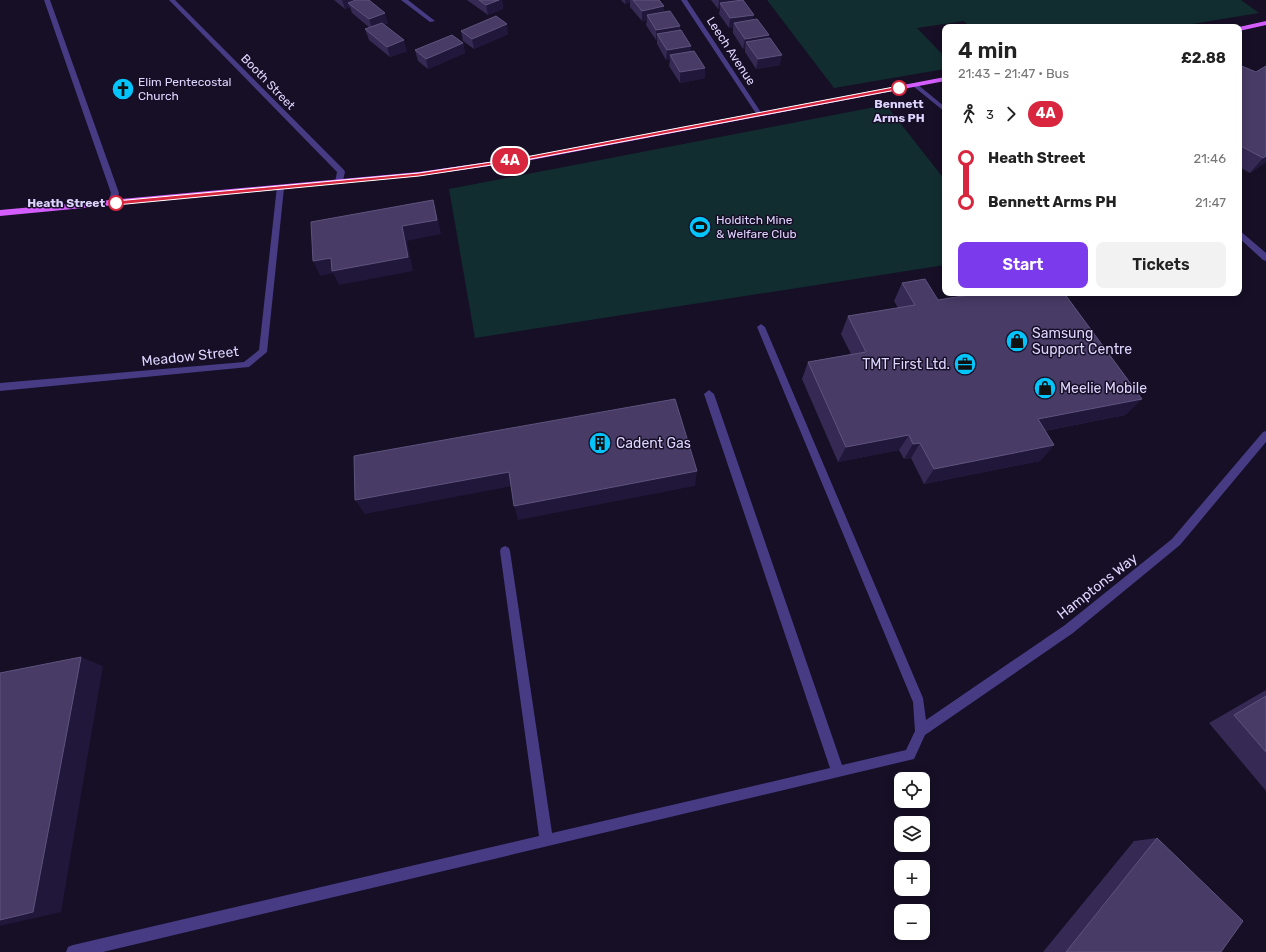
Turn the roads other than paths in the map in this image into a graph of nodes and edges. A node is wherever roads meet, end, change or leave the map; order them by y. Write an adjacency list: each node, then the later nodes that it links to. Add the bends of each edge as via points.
1 (47, 0): 14 (street, via 115,193)
2 (172, 0): 12 (street, Booth Street, via 341,172)
3 (404, 0): 5 (street)
4 (684, 0): 11 (street, Leech Avenue)
5 (432, 21)
6 (1266, 23): 7 (main road)
7 (1242, 28)
8 (942, 80): 9 (main road)
9 (915, 85): 10 (street); 11 (main road)
10 (942, 108)
11 (759, 114): 12 (main road, via 531,158)
12 (339, 182): 13 (main road)
13 (280, 188): 14 (main road); 20 (street, Meadow Street, via 263,352 246,364)
14 (112, 203): 15 (main road)
15 (0, 213)
16 (1242, 235): 17 (street)
17 (1262, 249): 18 (street)
18 (1266, 258)
19 (761, 327): 24 (street, via 919,702)
20 (0, 387)
21 (709, 394): 25 (street)
22 (1266, 435): 24 (street, Hamptons Way, via 1176,542 1069,629)
23 (505, 551): 26 (street)
24 (921, 732): 25 (street, via 910,755)
25 (838, 772): 26 (street)
26 (546, 840): 27 (street)
27 (73, 952)

